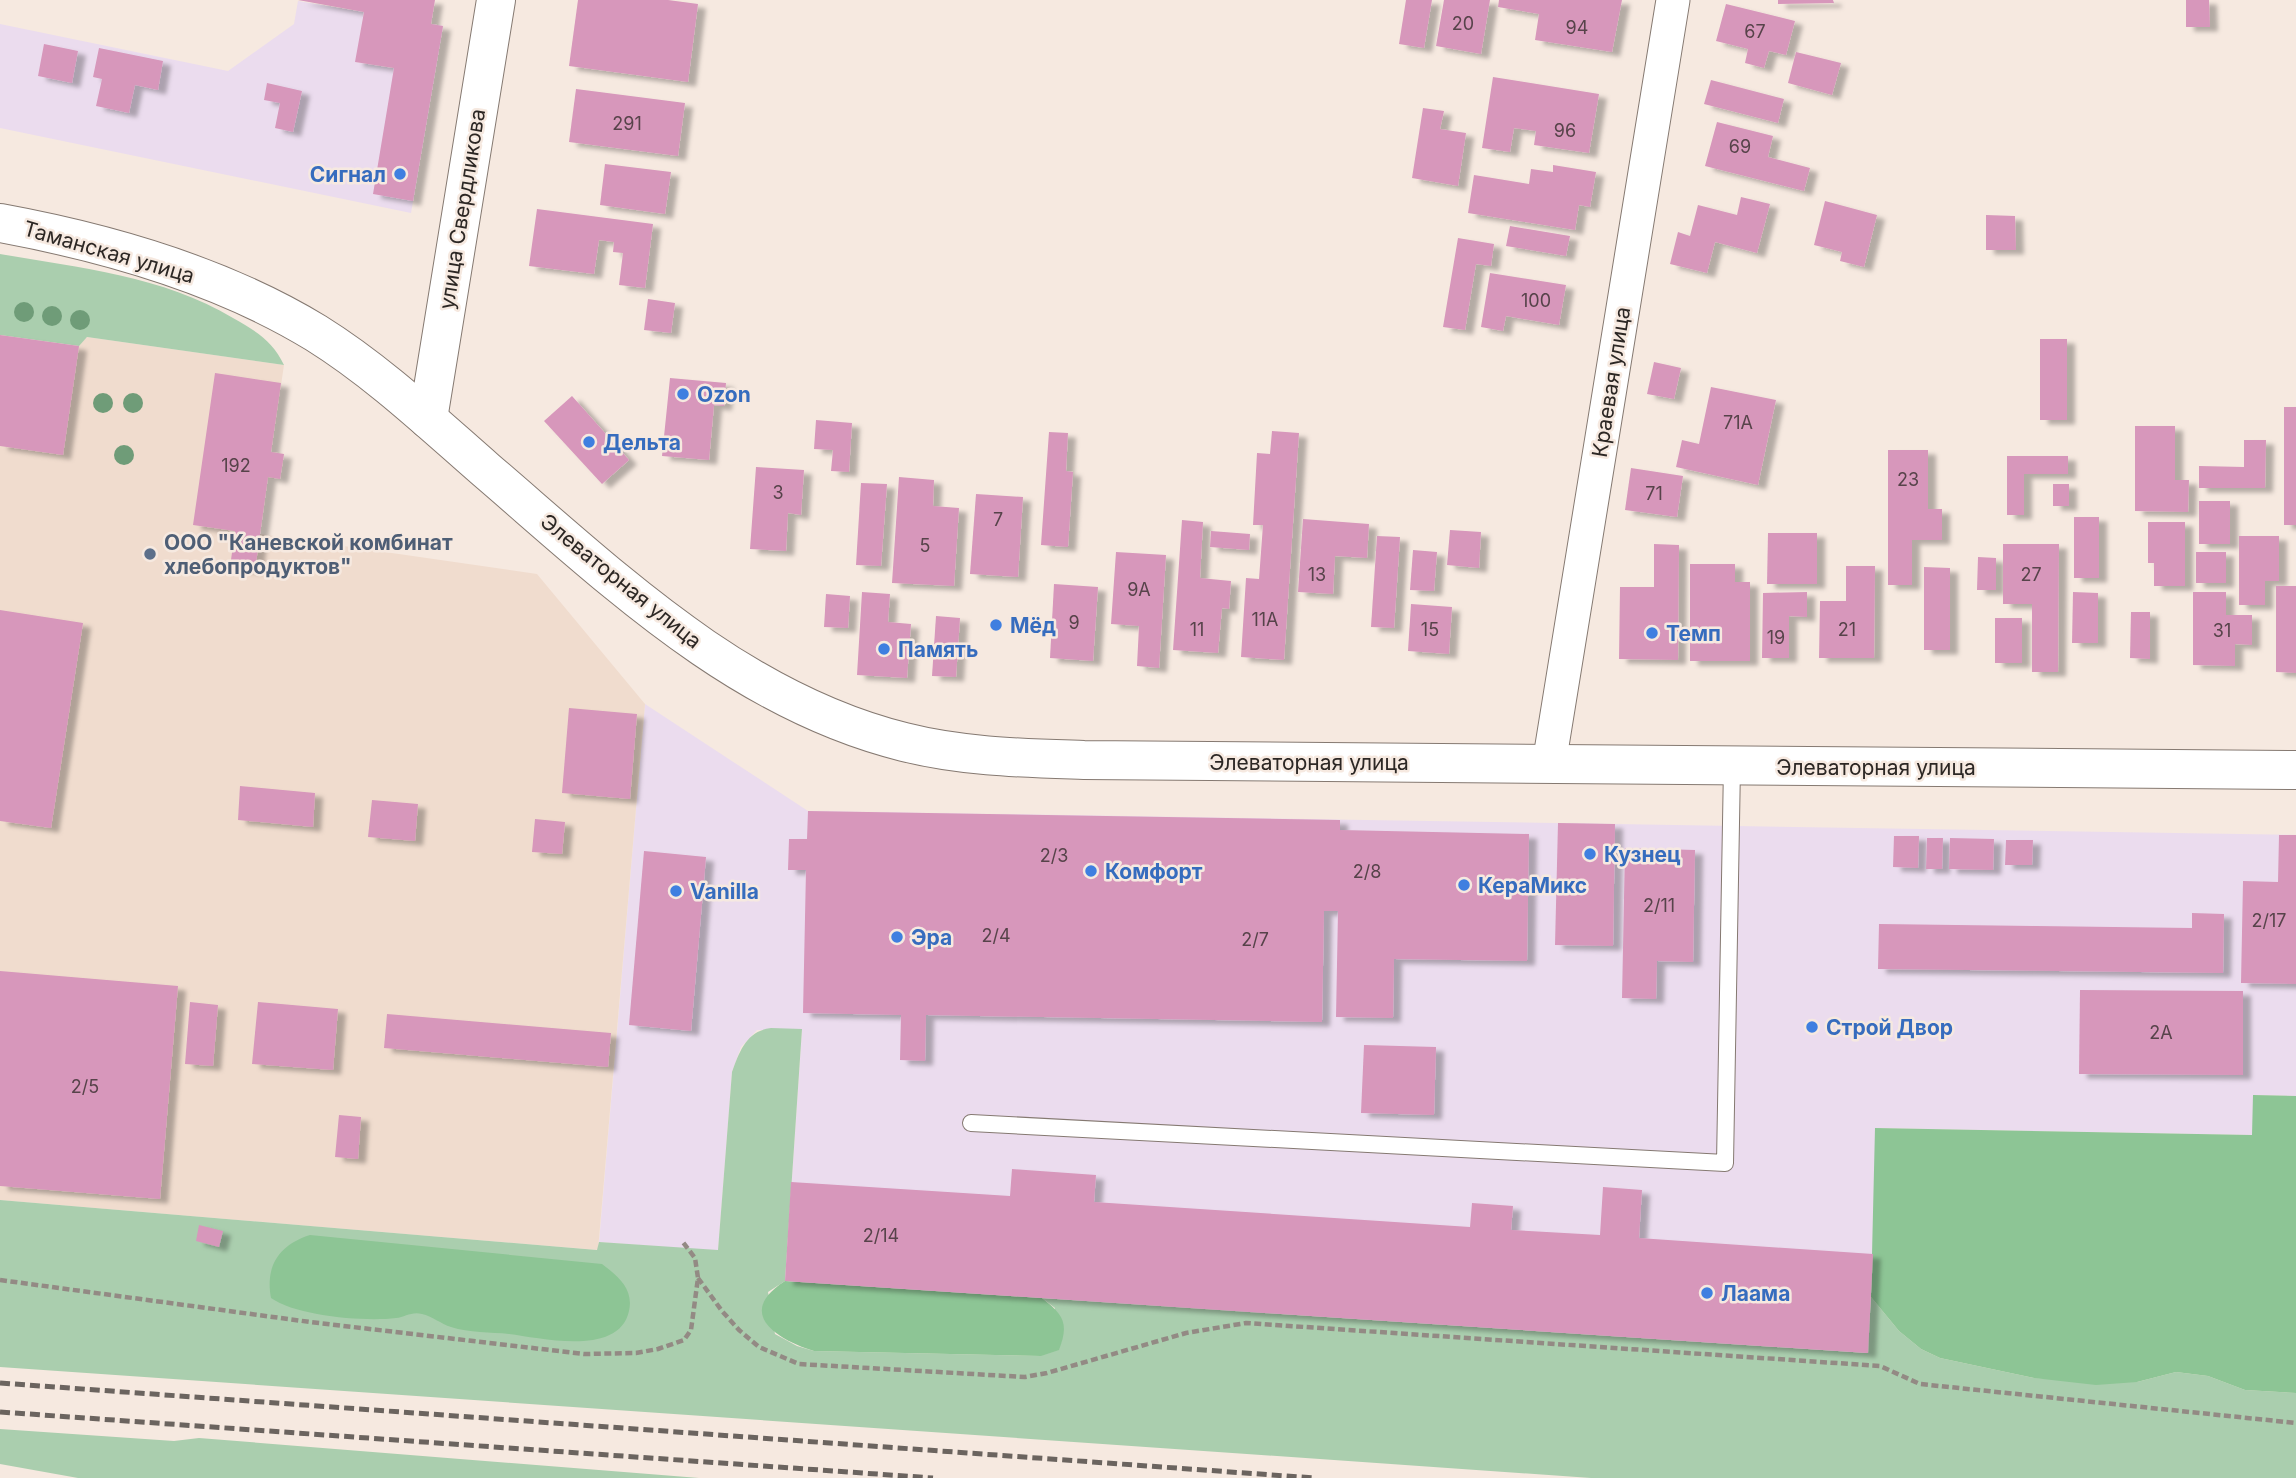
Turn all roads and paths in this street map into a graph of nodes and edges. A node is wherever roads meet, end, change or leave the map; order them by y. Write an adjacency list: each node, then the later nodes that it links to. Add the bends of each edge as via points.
1 (496, 0): 4 (street, улица Свердликова)
2 (1673, 0): 5 (street, Краевая улица)
3 (0, 223): 4 (street, Таманская улица, via 118,250 231,289 318,335)
4 (428, 419): 5 (street, Элеваторная улица, via 630,594 712,654 805,707 871,733 968,754 1013,758)
5 (1549, 764): 6 (street, Элеваторная улица)
6 (1732, 766): 7 (street, Элеваторная улица); 8 (lane, via 1725,1163)
7 (2296, 770)
8 (971, 1123)
9 (682, 1241): 10 (path, via 695,1258)
10 (698, 1278): 11 (path, via 691,1330 684,1340 636,1353 597,1354 310,1322); 12 (path, via 739,1330 760,1347 799,1364 1025,1377 1186,1333 1246,1323 1880,1367 1920,1384)
11 (0, 1280)
12 (2296, 1423)

